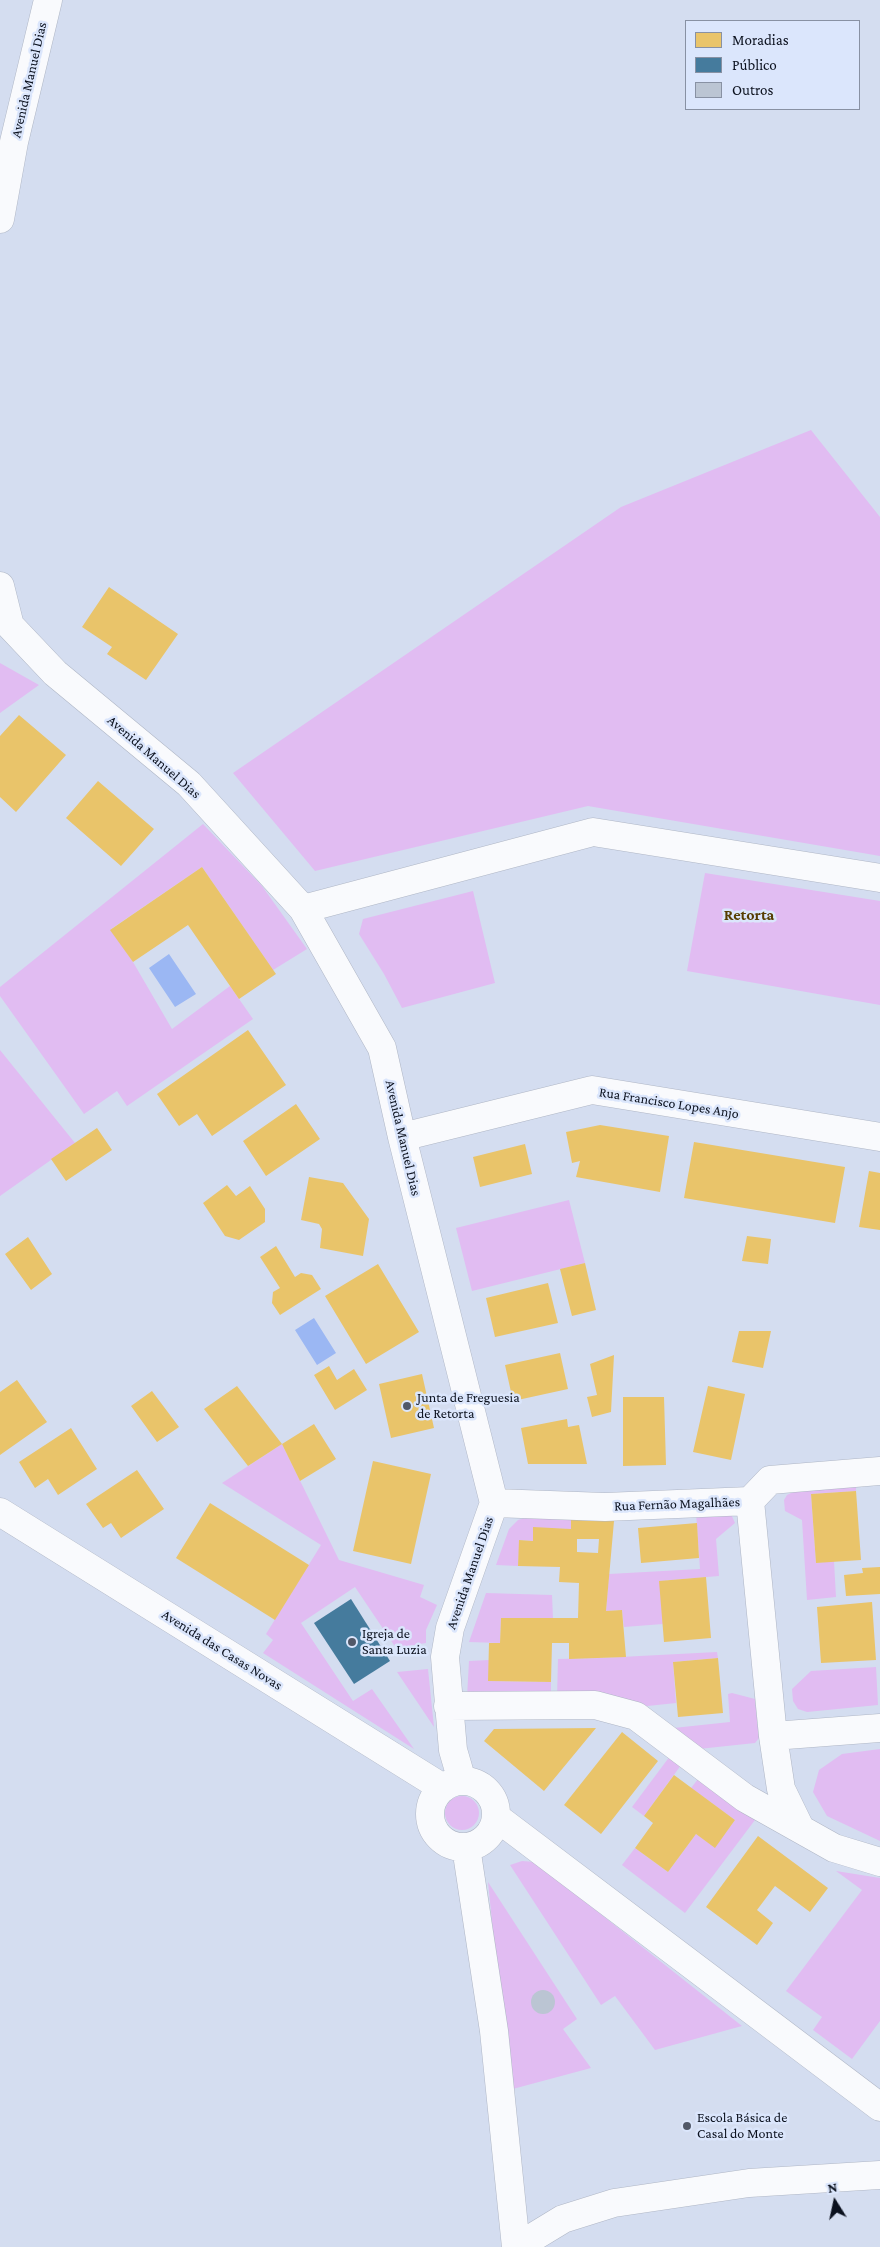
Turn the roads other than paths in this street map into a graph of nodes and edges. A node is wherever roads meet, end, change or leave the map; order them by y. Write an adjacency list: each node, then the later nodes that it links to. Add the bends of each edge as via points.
1 (48, 0): 2 (street, Avenida Manuel Dias, via 14,142)
2 (0, 219)
3 (0, 586): 4 (street, Avenida Manuel Dias)
4 (5, 619): 6 (street, Avenida Manuel Dias, via 55,673 189,784)
5 (880, 878): 6 (street, via 593,832)
6 (303, 909): 7 (street, Avenida Manuel Dias, via 382,1048)
7 (402, 1137): 8 (street, Rua Francisco Lopes Anjo, via 592,1090); 11 (street, Avenida Manuel Dias)
8 (880, 1137)
9 (880, 1471): 10 (street, Rua Fernão Magalhães, via 770,1480)
10 (750, 1501): 11 (street, Rua Fernão Magalhães, via 605,1507); 15 (street)
11 (494, 1503): 13 (street, Avenida Manuel Dias, via 450,1628 445,1657)
12 (0, 1512): 16 (street, Avenida das Casas Novas)
13 (448, 1706): 16 (street, Avenida Manuel Dias); 18 (street, via 595,1705 636,1716 745,1798)
14 (880, 1728): 15 (street)
15 (773, 1736): 18 (street, via 781,1789)
16 (453, 1784): 17 (street, via 474,1782 487,1791 496,1806); 19 (street, via 436,1796 430,1816 432,1826 446,1842)
17 (496, 1817): 19 (street, via 486,1838); 21 (street)
18 (800, 1828): 20 (street, via 834,1848)
19 (466, 1847): 23 (street, via 494,2031)
20 (880, 1862)
21 (880, 2107)
22 (880, 2175): 23 (street, via 749,2183 614,2203 563,2219)
23 (517, 2247)

